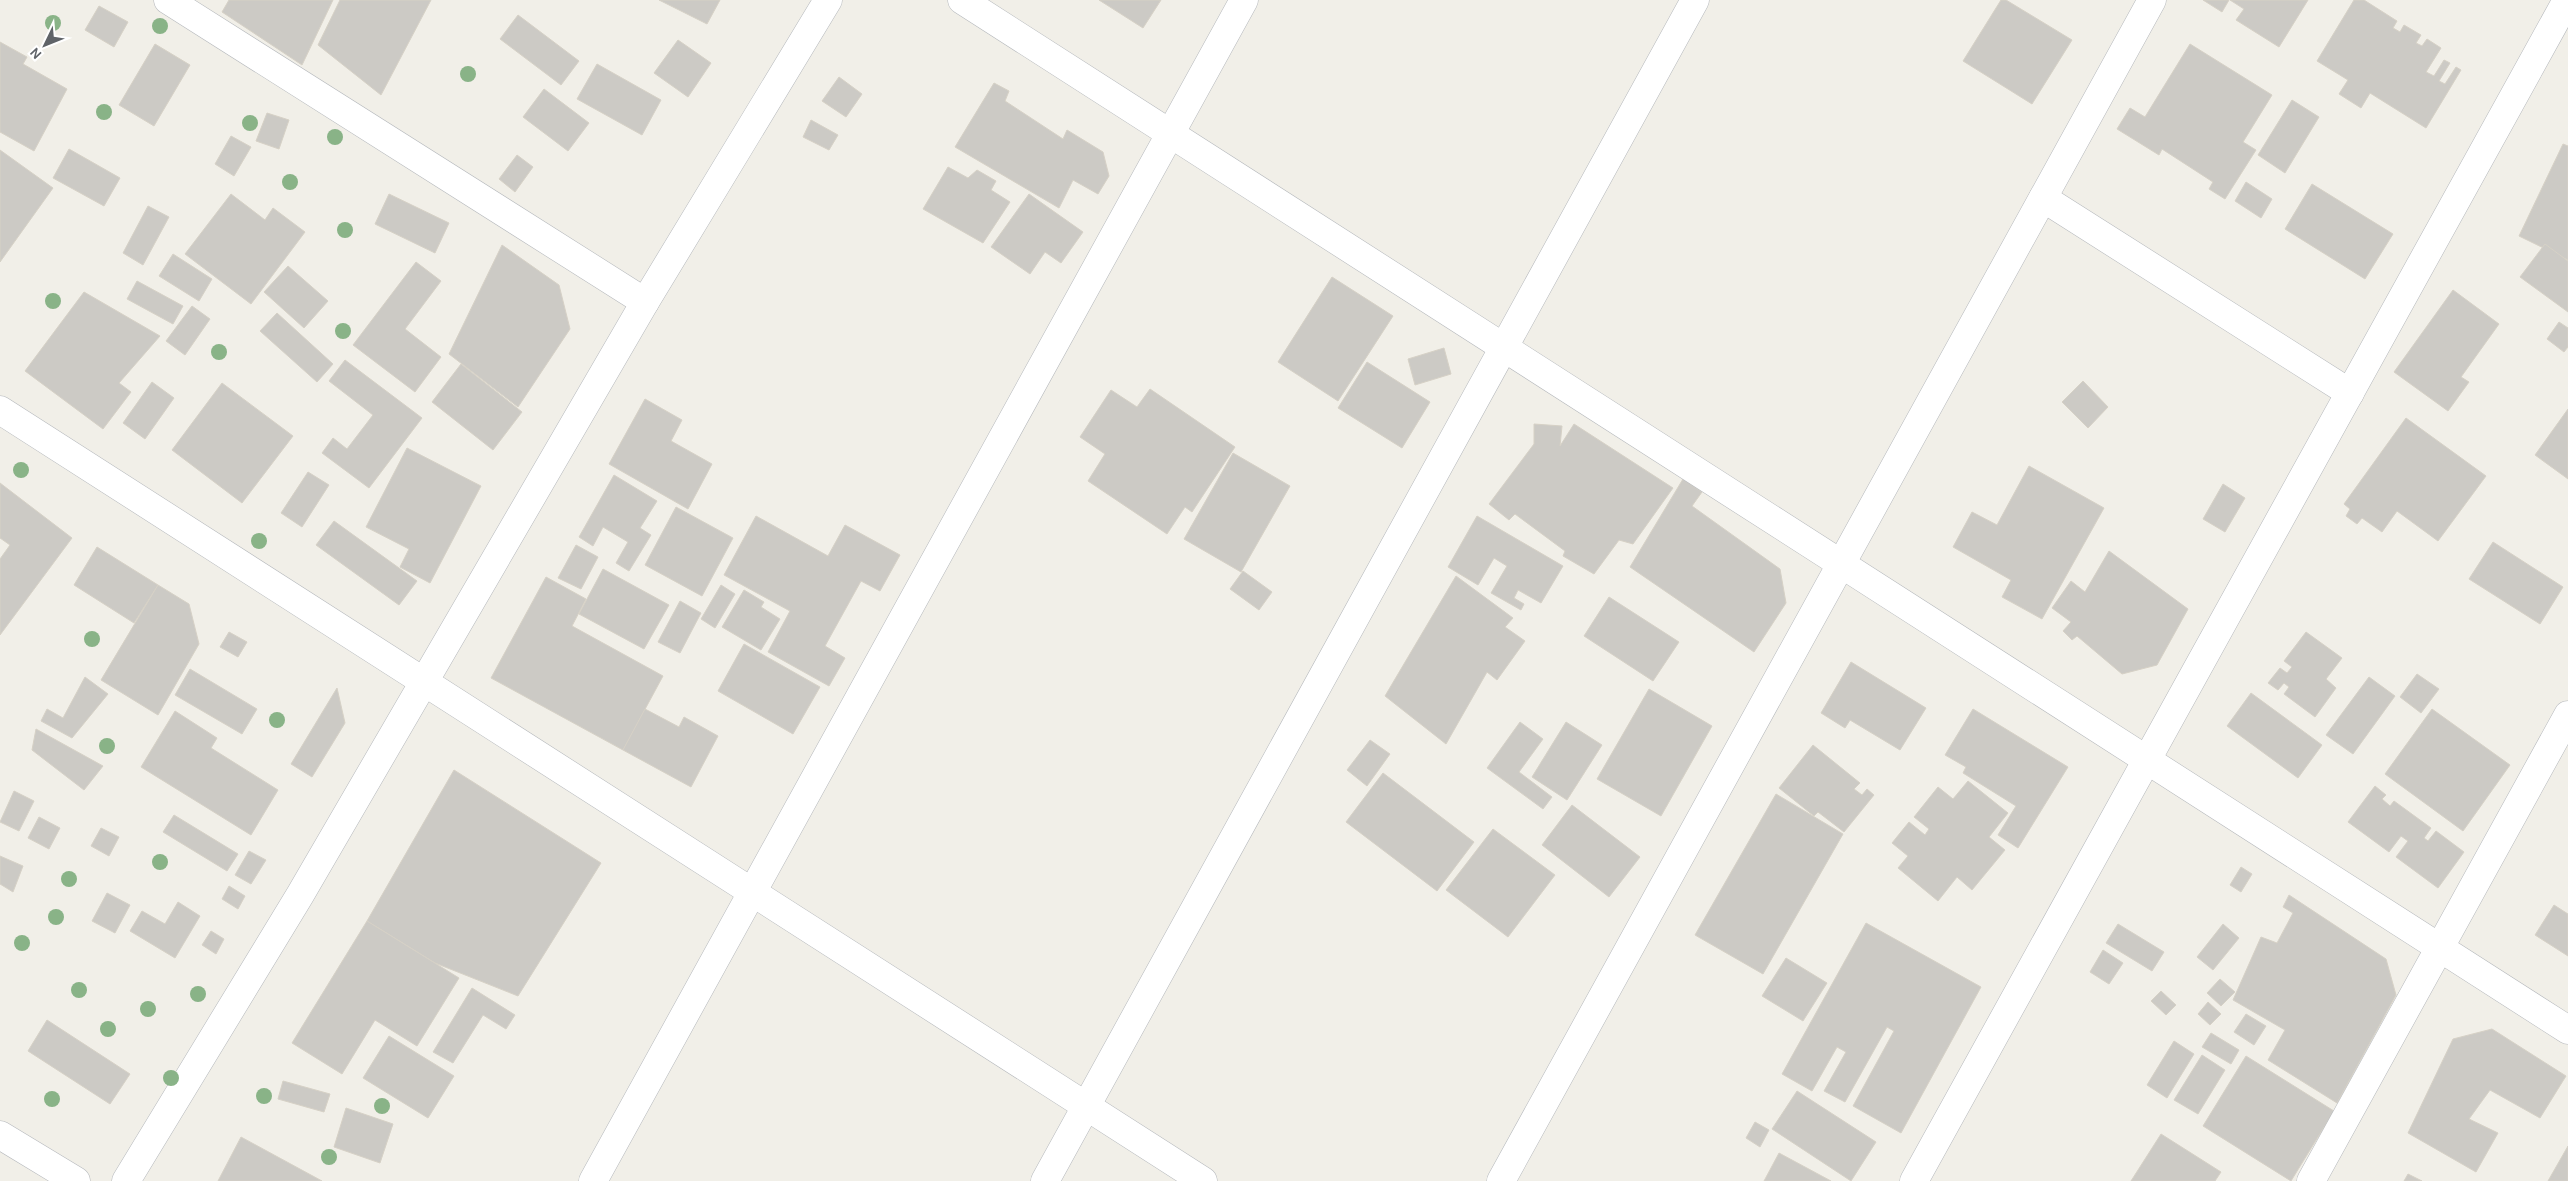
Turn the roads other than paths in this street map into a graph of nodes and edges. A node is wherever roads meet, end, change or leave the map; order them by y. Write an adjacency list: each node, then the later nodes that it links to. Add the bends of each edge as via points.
1 (168, 0): 10 (street)
2 (828, 0): 10 (street)
3 (962, 0): 8 (street)
4 (1244, 0): 8 (street)
5 (1695, 0): 11 (street)
6 (2152, 0): 9 (street)
7 (2567, 0): 12 (street)
8 (1170, 134): 11 (street); 18 (street)
9 (2043, 198): 12 (street); 14 (street)
10 (645, 302): 15 (street)
11 (1504, 347): 14 (street); 21 (street)
12 (2350, 393): 17 (street)
13 (0, 410): 15 (street)
14 (1842, 563): 17 (street); 28 (street)
15 (424, 682): 18 (street); 24 (street, via 300,895)
16 (2568, 715): 19 (street)
17 (2148, 759): 19 (street); 29 (street)
18 (752, 892): 21 (street); 25 (street)
19 (2439, 948): 20 (street); 30 (street)
20 (2568, 1030)
21 (1086, 1106): 26 (street); 27 (street)
22 (0, 1134): 23 (street)
23 (76, 1181)
24 (126, 1181)
25 (593, 1181)
26 (1046, 1181)
27 (1203, 1181)
28 (1501, 1181)
29 (1914, 1181)
30 (2311, 1181)

